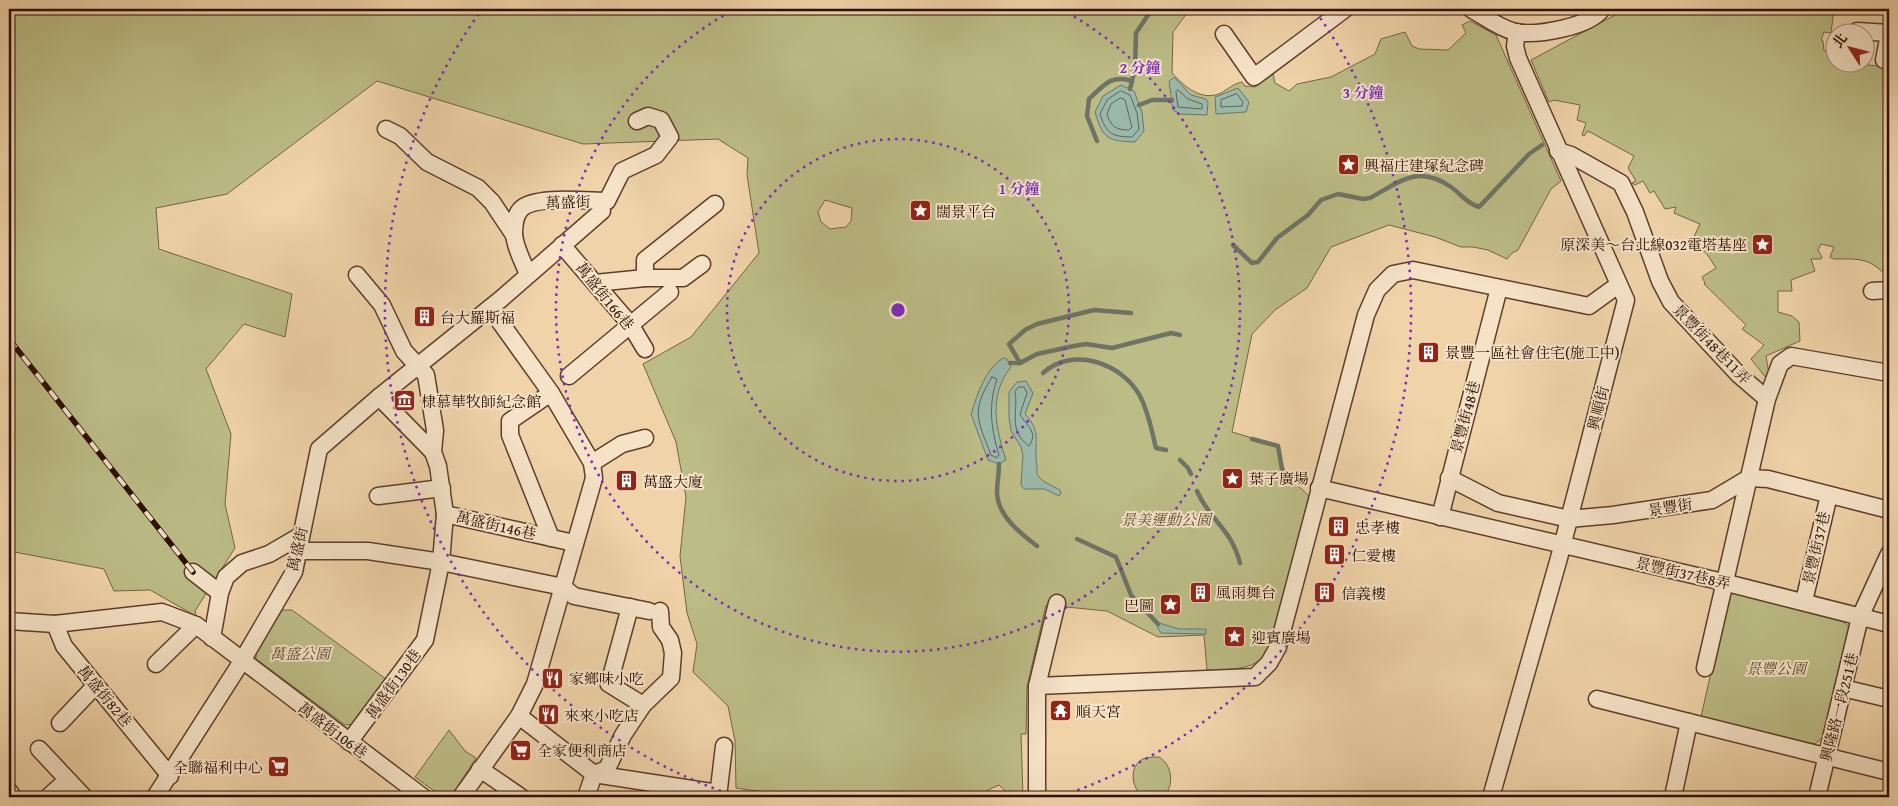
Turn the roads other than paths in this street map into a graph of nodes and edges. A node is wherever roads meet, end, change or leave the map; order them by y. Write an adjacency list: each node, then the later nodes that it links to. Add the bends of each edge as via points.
1 (1345, 9): 7 (street, via 1254,77)
2 (1471, 9): 4 (street, via 1499,26)
3 (1602, 9): 4 (street, via 1598,14 1563,29)
4 (1517, 32): 11 (street, 興順街, via 1515,46 1518,58)
5 (1876, 32): 6 (street)
6 (1889, 33): 8 (street)
7 (1224, 34)
8 (1884, 60)
9 (637, 121): 14 (street, 萬盛街, via 648,116 662,120 670,137 656,155 622,171 607,201 556,200 526,204 516,216)
10 (386, 129): 14 (street, via 400,136 427,162 478,188 492,202)
11 (1558, 151): 21 (street, 興順街); 34 (street, 景豐街48巷11弄, via 1621,183 1671,302 1739,375)
12 (715, 204): 19 (street, via 645,260)
13 (602, 211): 15 (street, 萬盛街)
14 (514, 235): 17 (street)
15 (562, 245): 17 (street, 萬盛街); 20 (street, 萬盛街166巷)
16 (702, 264): 19 (street, via 684,278)
17 (528, 274): 26 (street, 萬盛街)
18 (357, 275): 29 (street, 萬盛街146巷, via 382,305 404,351)
19 (646, 278): 20 (street)
20 (595, 283): 27 (street, 萬盛街166巷)
21 (1618, 285): 22 (street, via 1588,306); 47 (street, 興順街, via 1626,300)
22 (1499, 288): 38 (street, 景豐街48巷); 41 (street, via 1414,270 1393,274 1377,290 1366,315)
23 (1889, 290): 24 (street)
24 (1872, 291)
25 (670, 292): 27 (street)
26 (490, 308): 29 (street, 萬盛街); 32 (street)
27 (630, 324): 28 (street, 萬盛街166巷); 31 (street)
28 (645, 349)
29 (417, 366): 33 (street, 萬盛街); 36 (street, 萬盛街146巷, via 426,375 435,430)
30 (1889, 373): 34 (street, 景豐街48巷11弄, via 1791,356 1780,364)
31 (569, 376)
32 (551, 393): 37 (street); 48 (street, via 510,421 510,435)
33 (379, 397): 36 (street); 50 (street, 萬盛街, via 319,449)
34 (1767, 399): 39 (street)
35 (645, 438): 37 (street, via 622,444)
36 (433, 452): 40 (street, 萬盛街146巷)
37 (592, 463): 49 (street, via 594,478)
38 (1449, 478): 46 (street, 景豐街48巷); 47 (street, 景豐街, via 1498,503)
39 (1749, 478): 42 (street, via 1768,479); 47 (street, 景豐街, via 1712,500 1641,512); 55 (street)
40 (442, 488): 43 (street); 45 (street, 萬盛街146巷)
41 (1319, 488): 46 (street); 71 (street, via 1278,647 1269,664 1255,677)
42 (1828, 495): 44 (street); 58 (street, 景豐街37巷)
43 (378, 496)
44 (1889, 510)
45 (446, 514): 48 (street, 萬盛街146巷); 53 (street, 萬盛街130巷)
46 (1440, 517): 51 (street)
47 (1569, 519): 51 (street, 興順街)
48 (551, 538): 49 (street, 萬盛街146巷)
49 (574, 543): 56 (street)
50 (299, 544): 53 (street); 57 (street, via 242,563 226,577); 67 (street, 萬盛街, via 294,572)
51 (1562, 545): 55 (street, 景豐街37巷8弄); 99 (street, 興順街)
52 (1889, 554): 61 (street, 興隆路一段251巷)
53 (441, 562): 56 (street); 79 (street, 萬盛街130巷, via 425,640)
54 (194, 572): 57 (street)
55 (1724, 582): 58 (street, 景豐街37巷8弄); 69 (street)
56 (563, 588): 60 (street, via 574,596); 76 (street, via 535,684)
57 (220, 593): 66 (street)
58 (1804, 601): 61 (street, 景豐街37巷8弄)
59 (1057, 603): 71 (street)
60 (630, 607): 75 (street, via 609,684); 75 (street, via 654,611 673,652 671,678)
61 (1860, 618): 64 (street, 景豐街37巷8弄); 72 (street, 興隆路一段251巷)
62 (9, 621): 63 (street)
63 (55, 624): 65 (street, via 162,612); 70 (street, 萬盛街82巷, via 64,646)
64 (1889, 624)
65 (196, 625): 66 (street); 68 (street)
66 (212, 638): 67 (street)
67 (242, 661): 79 (street, 萬盛街106巷); 84 (street, 萬盛街)
68 (156, 664)
69 (1705, 668)
70 (95, 686): 78 (street); 84 (street, 萬盛街82巷)
71 (1037, 686): 98 (street)
72 (1844, 688): 74 (street); 82 (street, 興隆路一段251巷)
73 (1597, 699): 77 (street)
74 (1889, 699)
75 (643, 706): 86 (street, via 622,736 607,769)
76 (519, 716): 83 (street); 86 (street)
77 (1689, 722): 82 (street); 100 (street)
78 (60, 723)
79 (350, 742): 94 (street, 萬盛街106巷)
80 (724, 746): 89 (street)
81 (38, 749): 87 (street)
82 (1827, 757): 85 (street); 101 (street, 興隆路一段251巷)
83 (480, 769): 95 (street); 96 (street)
84 (166, 770): 93 (street, 萬盛街)
85 (1889, 772)
86 (594, 774): 89 (street); 97 (street)
87 (67, 780): 91 (street); 92 (street)
88 (9, 791): 90 (street)
89 (718, 795)
90 (13, 797)
91 (48, 797)
92 (84, 797)
93 (155, 797)
94 (423, 797)
95 (461, 797)
96 (521, 797)
97 (586, 797)
98 (1037, 797)
99 (1491, 797)
100 (1673, 797)
101 (1817, 797)

